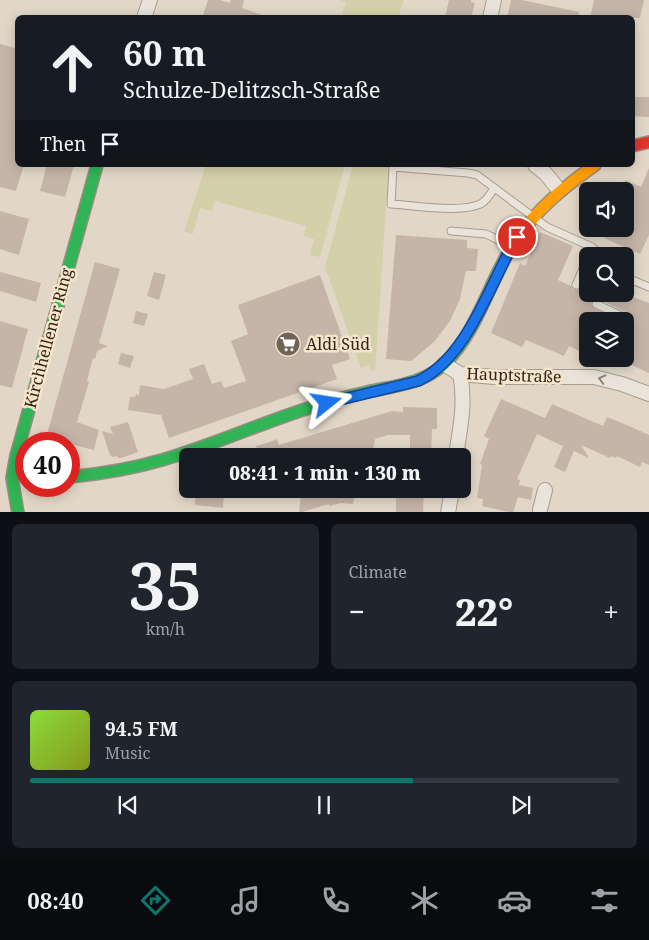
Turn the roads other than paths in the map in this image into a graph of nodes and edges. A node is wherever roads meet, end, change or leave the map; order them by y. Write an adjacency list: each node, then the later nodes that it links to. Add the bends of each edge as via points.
1 (494, 0): 4 (street)
2 (147, 1): 3 (street)
3 (145, 15)
4 (491, 15)
5 (649, 142): 6 (street)
6 (635, 145)
7 (96, 167): 30 (street, Kirchhellener Ring)
8 (393, 167): 12 (lane, via 392,204 473,207 484,202)
9 (404, 167): 12 (lane, via 477,175)
10 (537, 167): 13 (street)
11 (592, 167): 13 (street)
12 (494, 188): 14 (lane)
13 (559, 190): 14 (street)
14 (532, 217): 16 (street); 17 (lane)
15 (451, 231): 16 (lane, via 486,234)
16 (511, 246): 24 (street, via 465,337)
17 (592, 247)
18 (579, 278): 20 (lane)
19 (634, 281): 21 (lane)
20 (576, 285)
21 (649, 287)
22 (597, 302): 23 (lane)
23 (613, 312)
24 (444, 364): 25 (street, Hauptstraße); 29 (street, Hauptstraße, via 418,381 312,407 172,456)
25 (460, 374): 26 (street, Hauptstraße, one-way to 25, via 594,377); 27 (street, via 464,392)
26 (649, 394)
27 (457, 448)
28 (0, 476): 30 (street)
29 (80, 476)
30 (12, 478): 34 (street, Kirchhellener Ring)
31 (545, 490): 33 (street)
32 (450, 498): 35 (street)
33 (539, 510)
34 (18, 512)
35 (448, 512)

